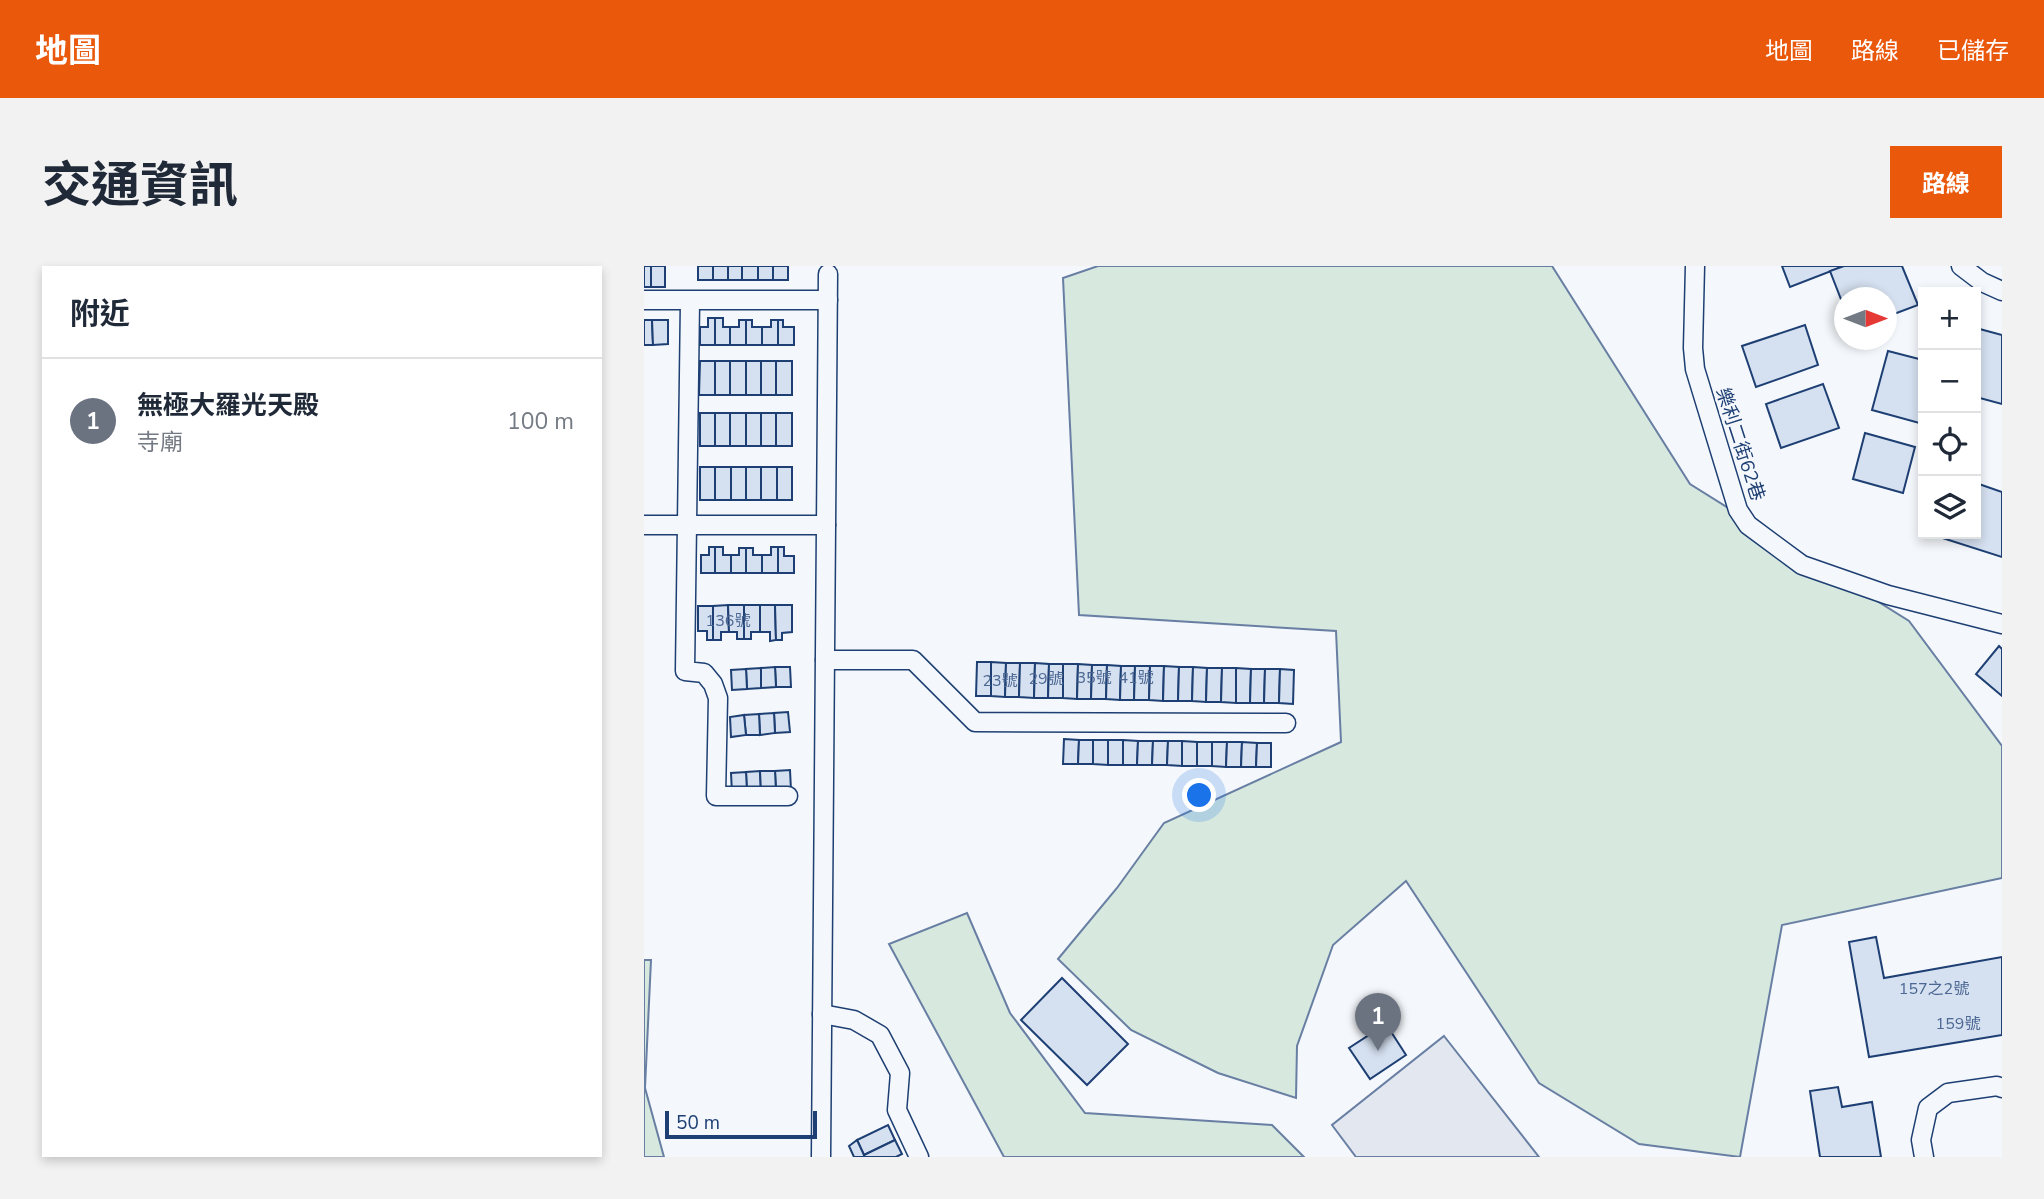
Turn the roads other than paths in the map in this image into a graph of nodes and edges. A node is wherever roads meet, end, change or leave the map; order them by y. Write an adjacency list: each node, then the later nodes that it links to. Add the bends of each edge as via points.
1 (1695, 266): 11 (street, 樂利二街62巷, via 1696,369 1738,510 1748,525 1802,565 1888,595)
2 (1961, 266): 4 (street)
3 (828, 274): 6 (street)
4 (2002, 291)
5 (644, 300): 7 (street)
6 (828, 300): 7 (street); 10 (street)
7 (690, 302): 8 (street)
8 (688, 524): 9 (street); 10 (street); 14 (street, via 685,671 704,673 719,698 716,796)
9 (644, 525)
10 (826, 525): 12 (street)
11 (2002, 624)
12 (825, 660): 13 (street, via 913,660 975,722); 15 (street)
13 (1286, 723)
14 (788, 796)
15 (822, 1014): 17 (street); 18 (street, via 854,1020 880,1035 900,1073 897,1110)
16 (2002, 1088): 19 (street, via 1948,1093 1928,1108 1921,1140)
17 (821, 1157)
18 (919, 1157)
19 (1924, 1157)

